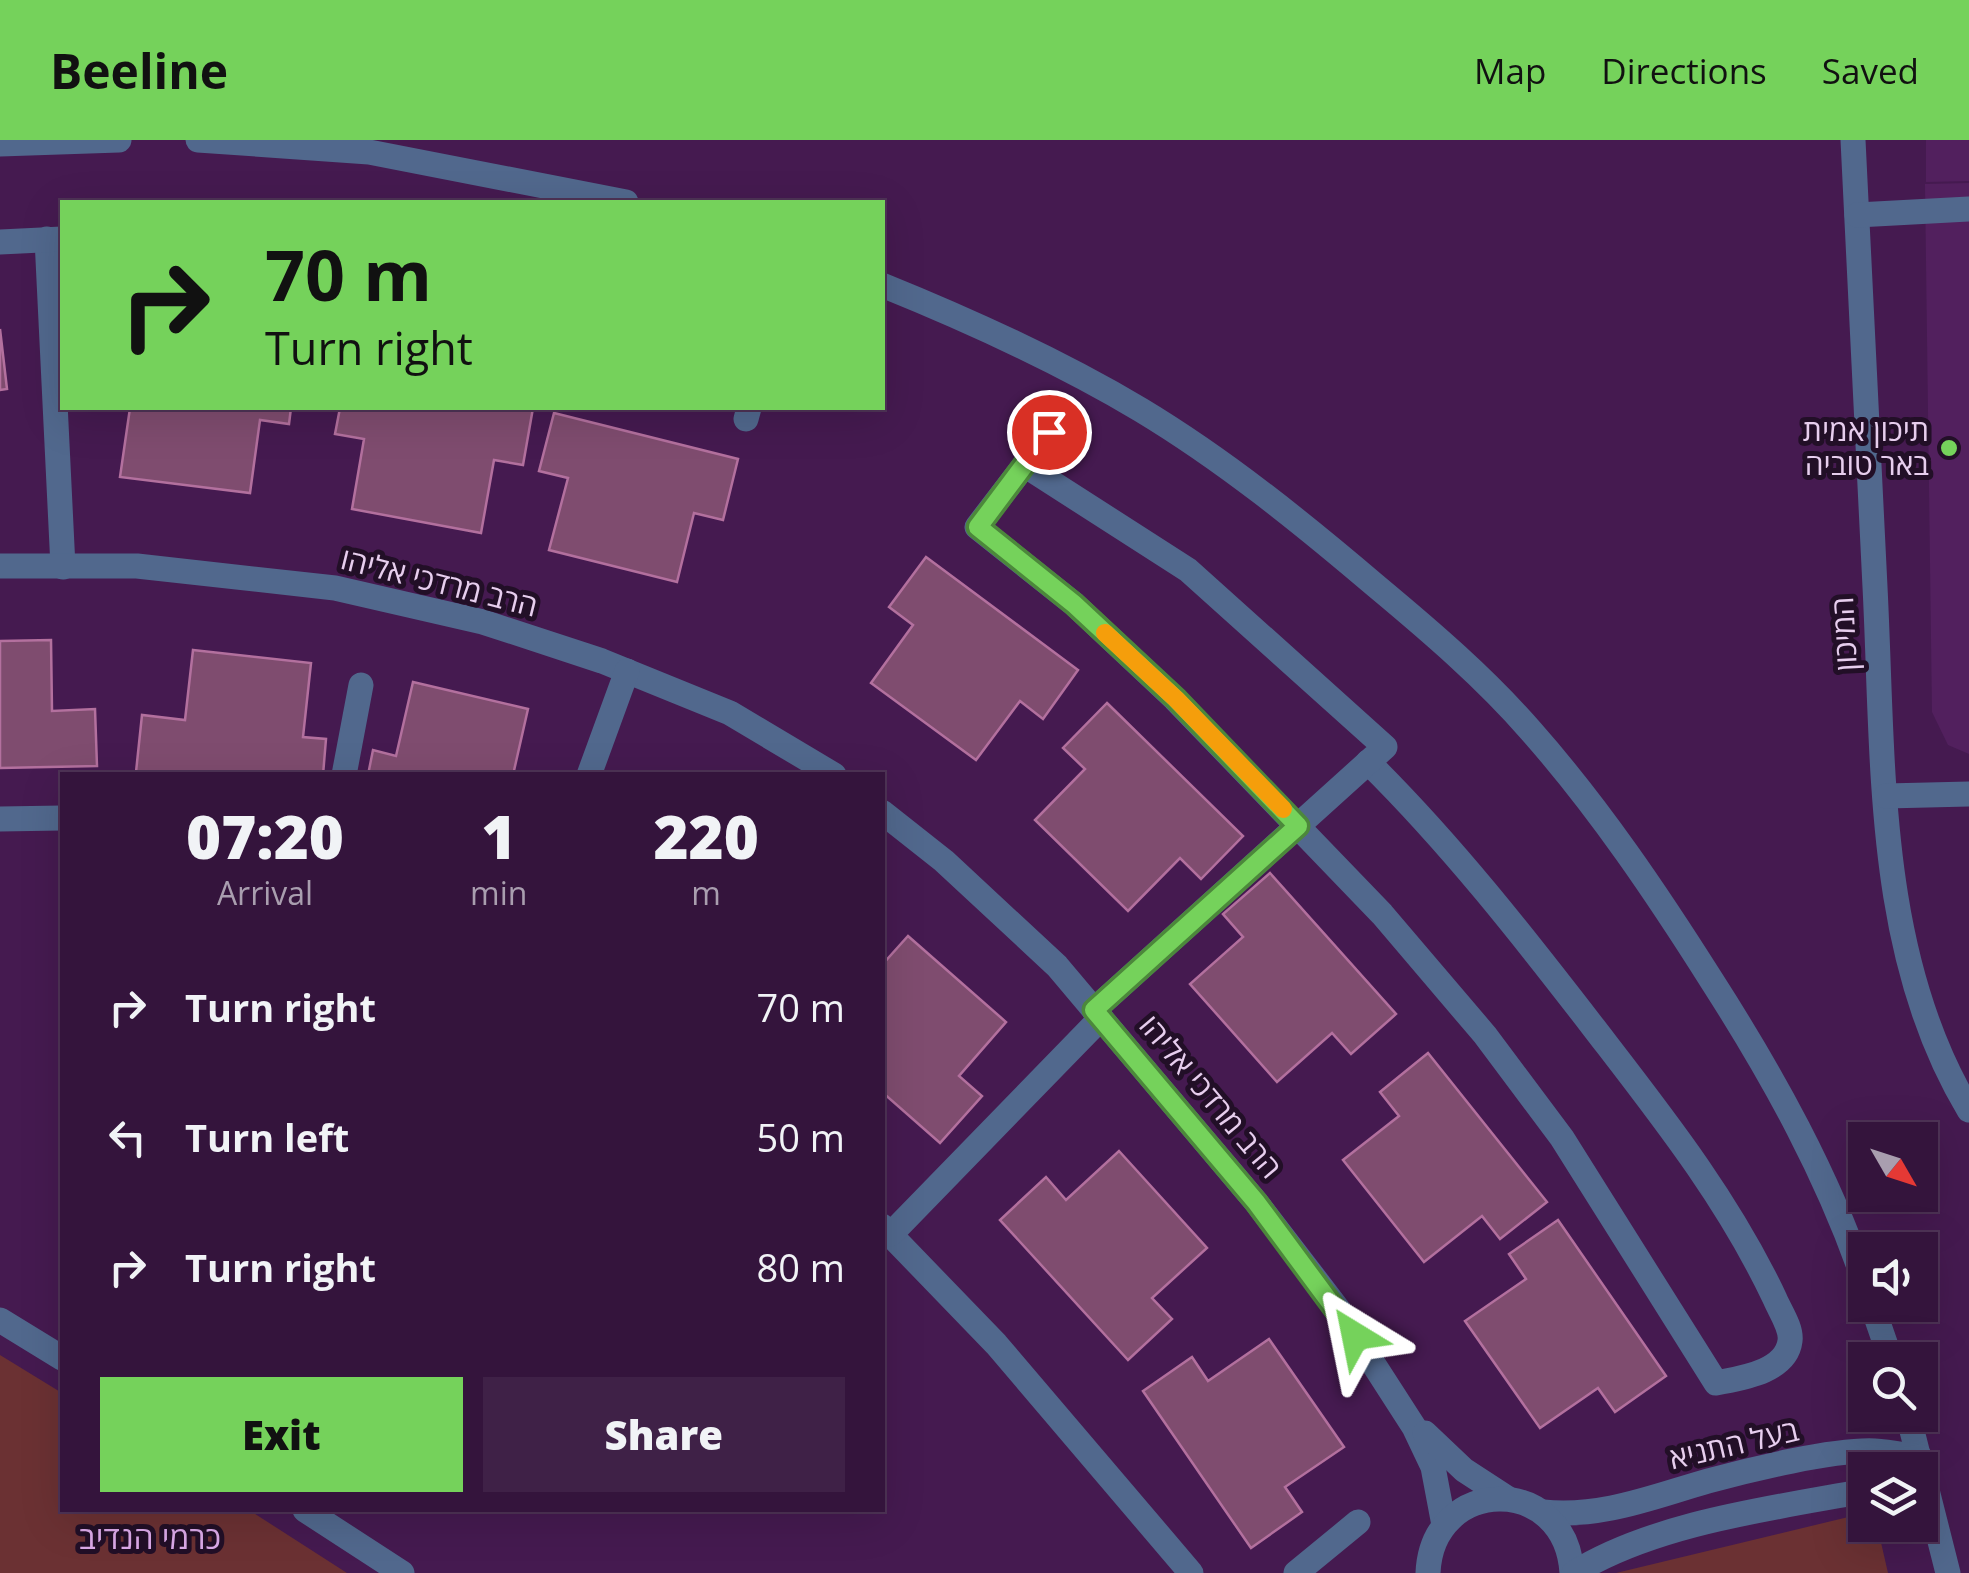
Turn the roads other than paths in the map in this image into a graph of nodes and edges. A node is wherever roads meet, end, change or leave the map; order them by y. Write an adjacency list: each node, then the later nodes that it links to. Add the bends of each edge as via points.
1 (118, 140): 3 (street)
2 (198, 140): 5 (street, via 369,152)
3 (0, 144)
4 (1856, 144): 7 (street, המיכון)
5 (616, 200)
6 (1969, 210): 7 (street)
7 (1857, 215): 22 (street, המיכון)
8 (54, 239): 9 (street); 14 (street)
9 (0, 242)
10 (885, 286): 30 (street, via 1145,412 1338,554 1514,713 1617,837 1731,1011 1788,1106)
11 (1049, 432): 12 (street)
12 (1026, 466): 17 (street, via 1188,570 1241,615 1385,748); 26 (street, via 978,527 1176,699)
13 (0, 566): 14 (street, הרב מרדכי אליהו)
14 (62, 566): 15 (street, הרב מרדכי אליהו, via 137,566 335,588 483,622)
15 (627, 671): 19 (street); 20 (street, הרב מרדכי אליהו, via 730,713)
16 (361, 686): 18 (street)
17 (1368, 762): 26 (street); 26 (street, via 1463,864 1700,1167 1754,1254 1791,1335 1776,1365 1716,1382 1562,1138 1382,914)
18 (345, 772)
19 (590, 772)
20 (829, 772)
21 (1969, 794): 22 (street)
22 (1886, 796): 28 (street, המיכון, via 1896,906 1921,1010)
23 (885, 814): 27 (street, הרב מרדכי אליהו, via 1043,952)
24 (60, 818): 25 (street)
25 (0, 820)
26 (1298, 826): 27 (street)
27 (1098, 1014): 29 (street); 33 (street, הרב מרדכי אליהו, via 1268,1217)
28 (1969, 1110)
29 (887, 1230): 43 (street, via 996,1344)
30 (1848, 1245)
31 (0, 1320): 32 (street)
32 (60, 1357)
33 (1407, 1415): 36 (street, הרב מרדכי אליהו, via 1464,1470); 40 (street, הרב מרדכי אליהו, via 1433,1467)
34 (1848, 1453): 38 (street, בעל התניא, via 1712,1480 1601,1512)
35 (1848, 1493): 46 (street, via 1626,1546)
36 (1507, 1498): 38 (street, הרב מרדכי אליהו); 40 (street, via 1483,1500)
37 (308, 1512): 42 (street)
38 (1543, 1512): 46 (street, via 1566,1540)
39 (1358, 1522): 44 (street)
40 (1444, 1525): 45 (street)
41 (1938, 1542): 47 (street)
42 (402, 1573)
43 (1191, 1573)
44 (1296, 1573)
45 (1428, 1573)
46 (1573, 1573)
47 (1948, 1573)

